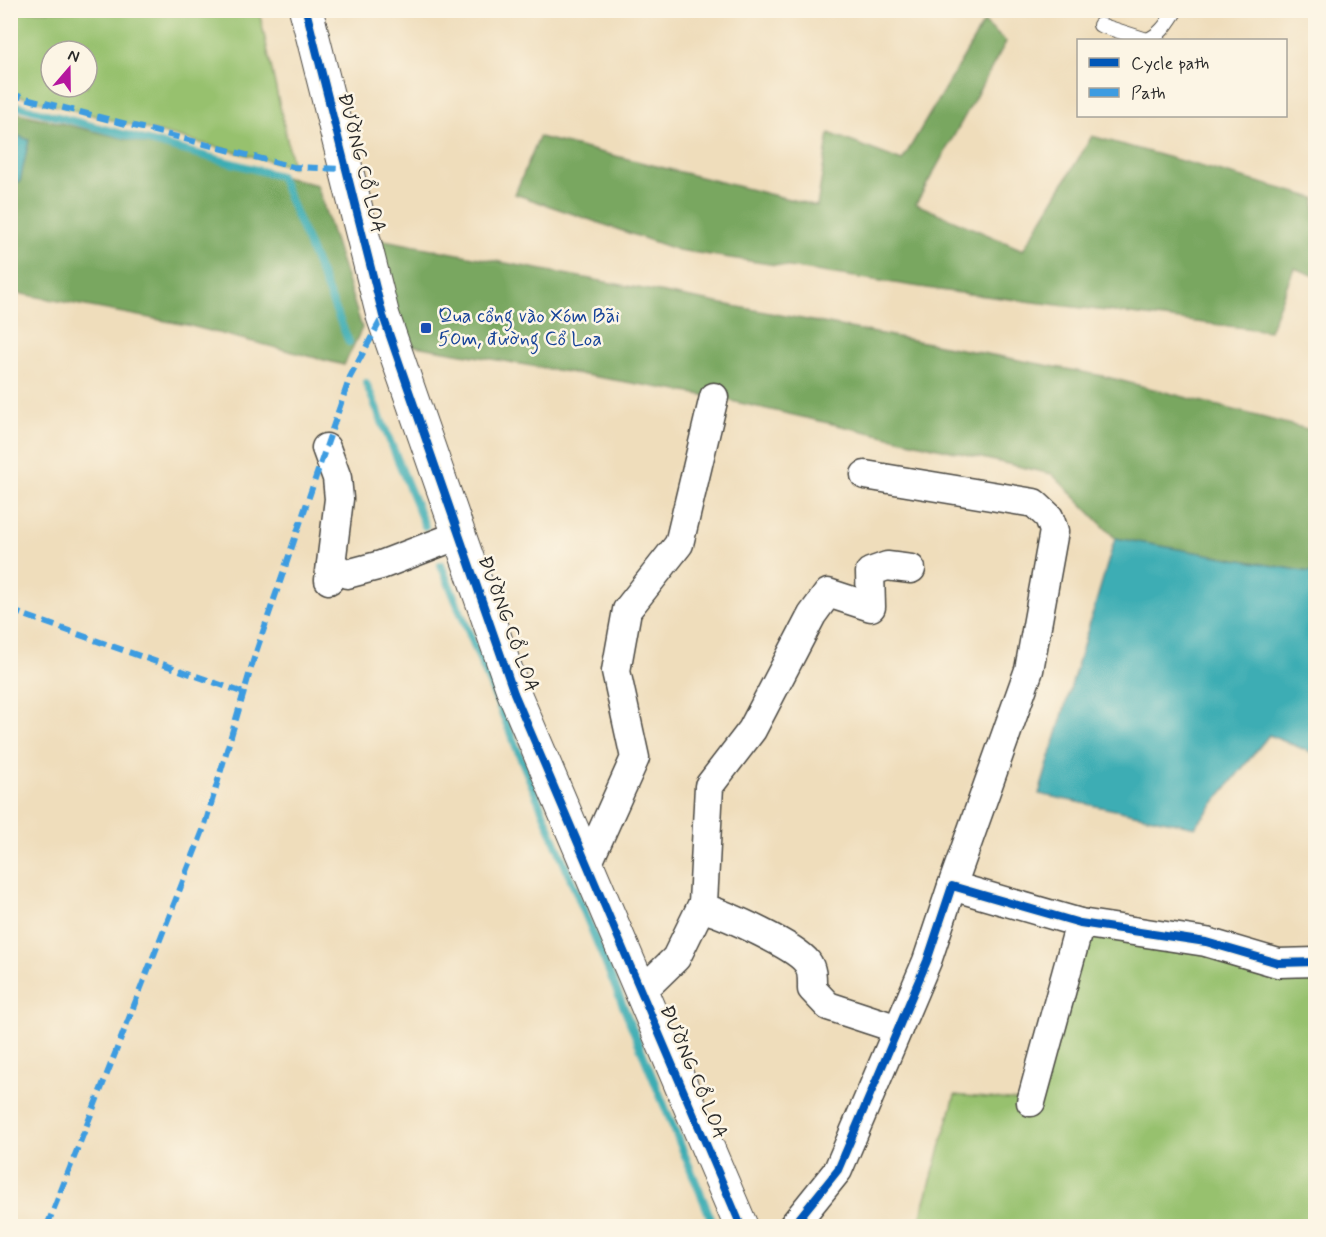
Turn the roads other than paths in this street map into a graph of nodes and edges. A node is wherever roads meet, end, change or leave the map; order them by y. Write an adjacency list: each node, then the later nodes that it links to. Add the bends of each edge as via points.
1 (306, 10): 9 (street, ĐƯỜNG CỔ LOA, via 382,316)
2 (1176, 10): 5 (lane)
3 (1100, 25): 4 (lane)
4 (1145, 39)
5 (1151, 39)
6 (714, 397): 11 (street, via 679,544 627,610 616,671 635,758)
7 (326, 448): 9 (street, via 337,478 339,499 330,573 347,574 381,565)
8 (865, 475): 12 (street, via 1034,503 1049,517 1054,531 1029,670)
9 (459, 535): 11 (street, ĐƯỜNG CỔ LOA, via 514,693)
10 (911, 569): 13 (street, via 886,566 870,572 871,607 828,593 812,615 752,730 709,786)
11 (587, 865): 16 (street, ĐƯỜNG CỔ LOA)
12 (952, 886): 14 (street); 17 (street, via 927,961)
13 (703, 903): 16 (street, via 676,958); 17 (street, via 706,909 729,916 803,958 812,972 812,989 828,1006)
14 (1080, 923): 15 (street, via 1206,942 1278,963); 18 (street)
15 (1316, 962)
16 (641, 992): 19 (street, ĐƯỜNG CỔ LOA)
17 (898, 1029): 20 (street, via 838,1170)
18 (1031, 1102)
19 (741, 1227)
20 (793, 1227)

